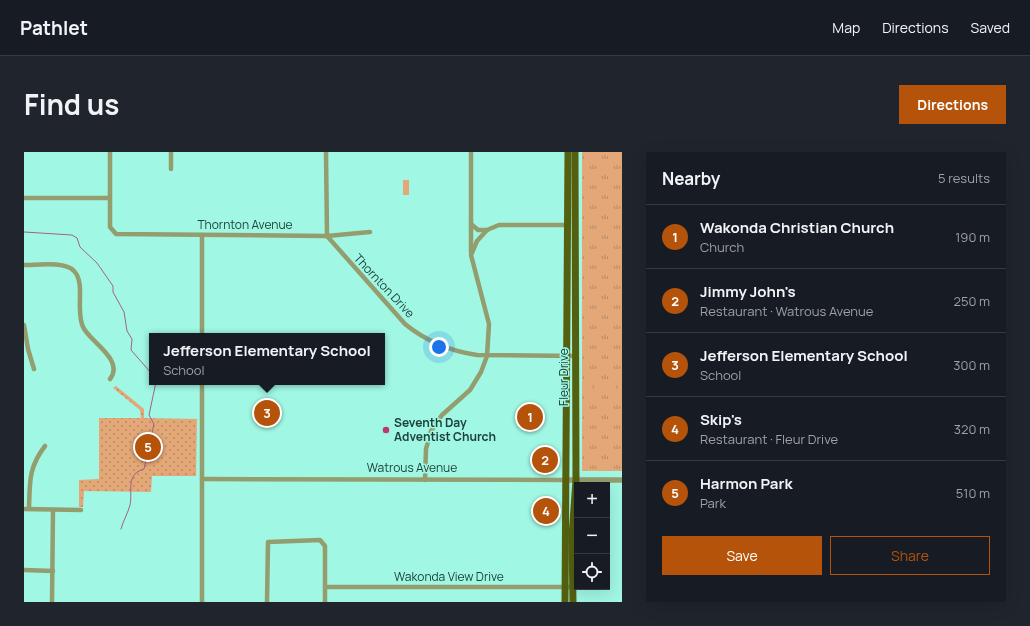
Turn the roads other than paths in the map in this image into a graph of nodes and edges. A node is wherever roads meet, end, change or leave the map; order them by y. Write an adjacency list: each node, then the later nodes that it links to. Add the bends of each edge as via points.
1 (110, 152): 9 (street)
2 (171, 152): 7 (street)
3 (326, 152): 16 (street)
4 (471, 152): 10 (street)
5 (568, 152): 11 (main road, Fleur Drive)
6 (576, 152): 14 (main road, Fleur Drive)
7 (171, 169)
8 (24, 198): 9 (street)
9 (109, 198): 15 (street, Thornton Avenue, via 110,227 113,232 120,235)
10 (471, 224): 12 (street, via 478,230); 17 (street)
11 (568, 224): 12 (street, via 506,224 496,225); 14 (street); 22 (main road, Fleur Drive)
12 (487, 230): 17 (street, via 477,241)
13 (370, 232): 16 (street, Thornton Avenue)
14 (575, 232): 22 (main road, Fleur Drive)
15 (202, 235): 16 (street, Thornton Avenue); 20 (street)
16 (327, 236): 21 (street, Thornton Drive, via 395,315 415,332 451,350)
17 (471, 255): 21 (street, via 489,324)
18 (24, 265): 24 (street, via 65,265 74,270 79,280 80,320 87,334 111,360 114,372)
19 (24, 325): 23 (street)
20 (202, 333)
21 (488, 356): 22 (street, Thornton Drive); 28 (street, via 470,390 442,415 431,431 426,449)
22 (571, 356): 29 (main road, Fleur Drive); 30 (main road, Fleur Drive)
23 (34, 369)
24 (110, 379)
25 (202, 385): 27 (street)
26 (45, 446): 32 (street, via 30,472)
27 (202, 479): 28 (street, Watrous Avenue); 40 (street)
28 (425, 480): 29 (street, Watrous Avenue)
29 (566, 480): 30 (street, Watrous Avenue); 38 (main road, Fleur Drive)
30 (576, 480): 31 (street, Watrous Avenue); 38 (main road, Fleur Drive)
31 (622, 480)
32 (27, 509): 33 (street)
33 (53, 510): 34 (street); 36 (street)
34 (81, 510)
35 (24, 570): 36 (street)
36 (52, 571): 39 (street)
37 (325, 587): 38 (street, Wakonda View Drive); 41 (street, via 325,543 320,540 271,541 267,545); 42 (street)
38 (569, 587): 43 (main road, Fleur Drive); 44 (main road, Fleur Drive)
39 (52, 602)
40 (202, 602)
41 (267, 602)
42 (325, 602)
43 (565, 602)
44 (573, 602)

